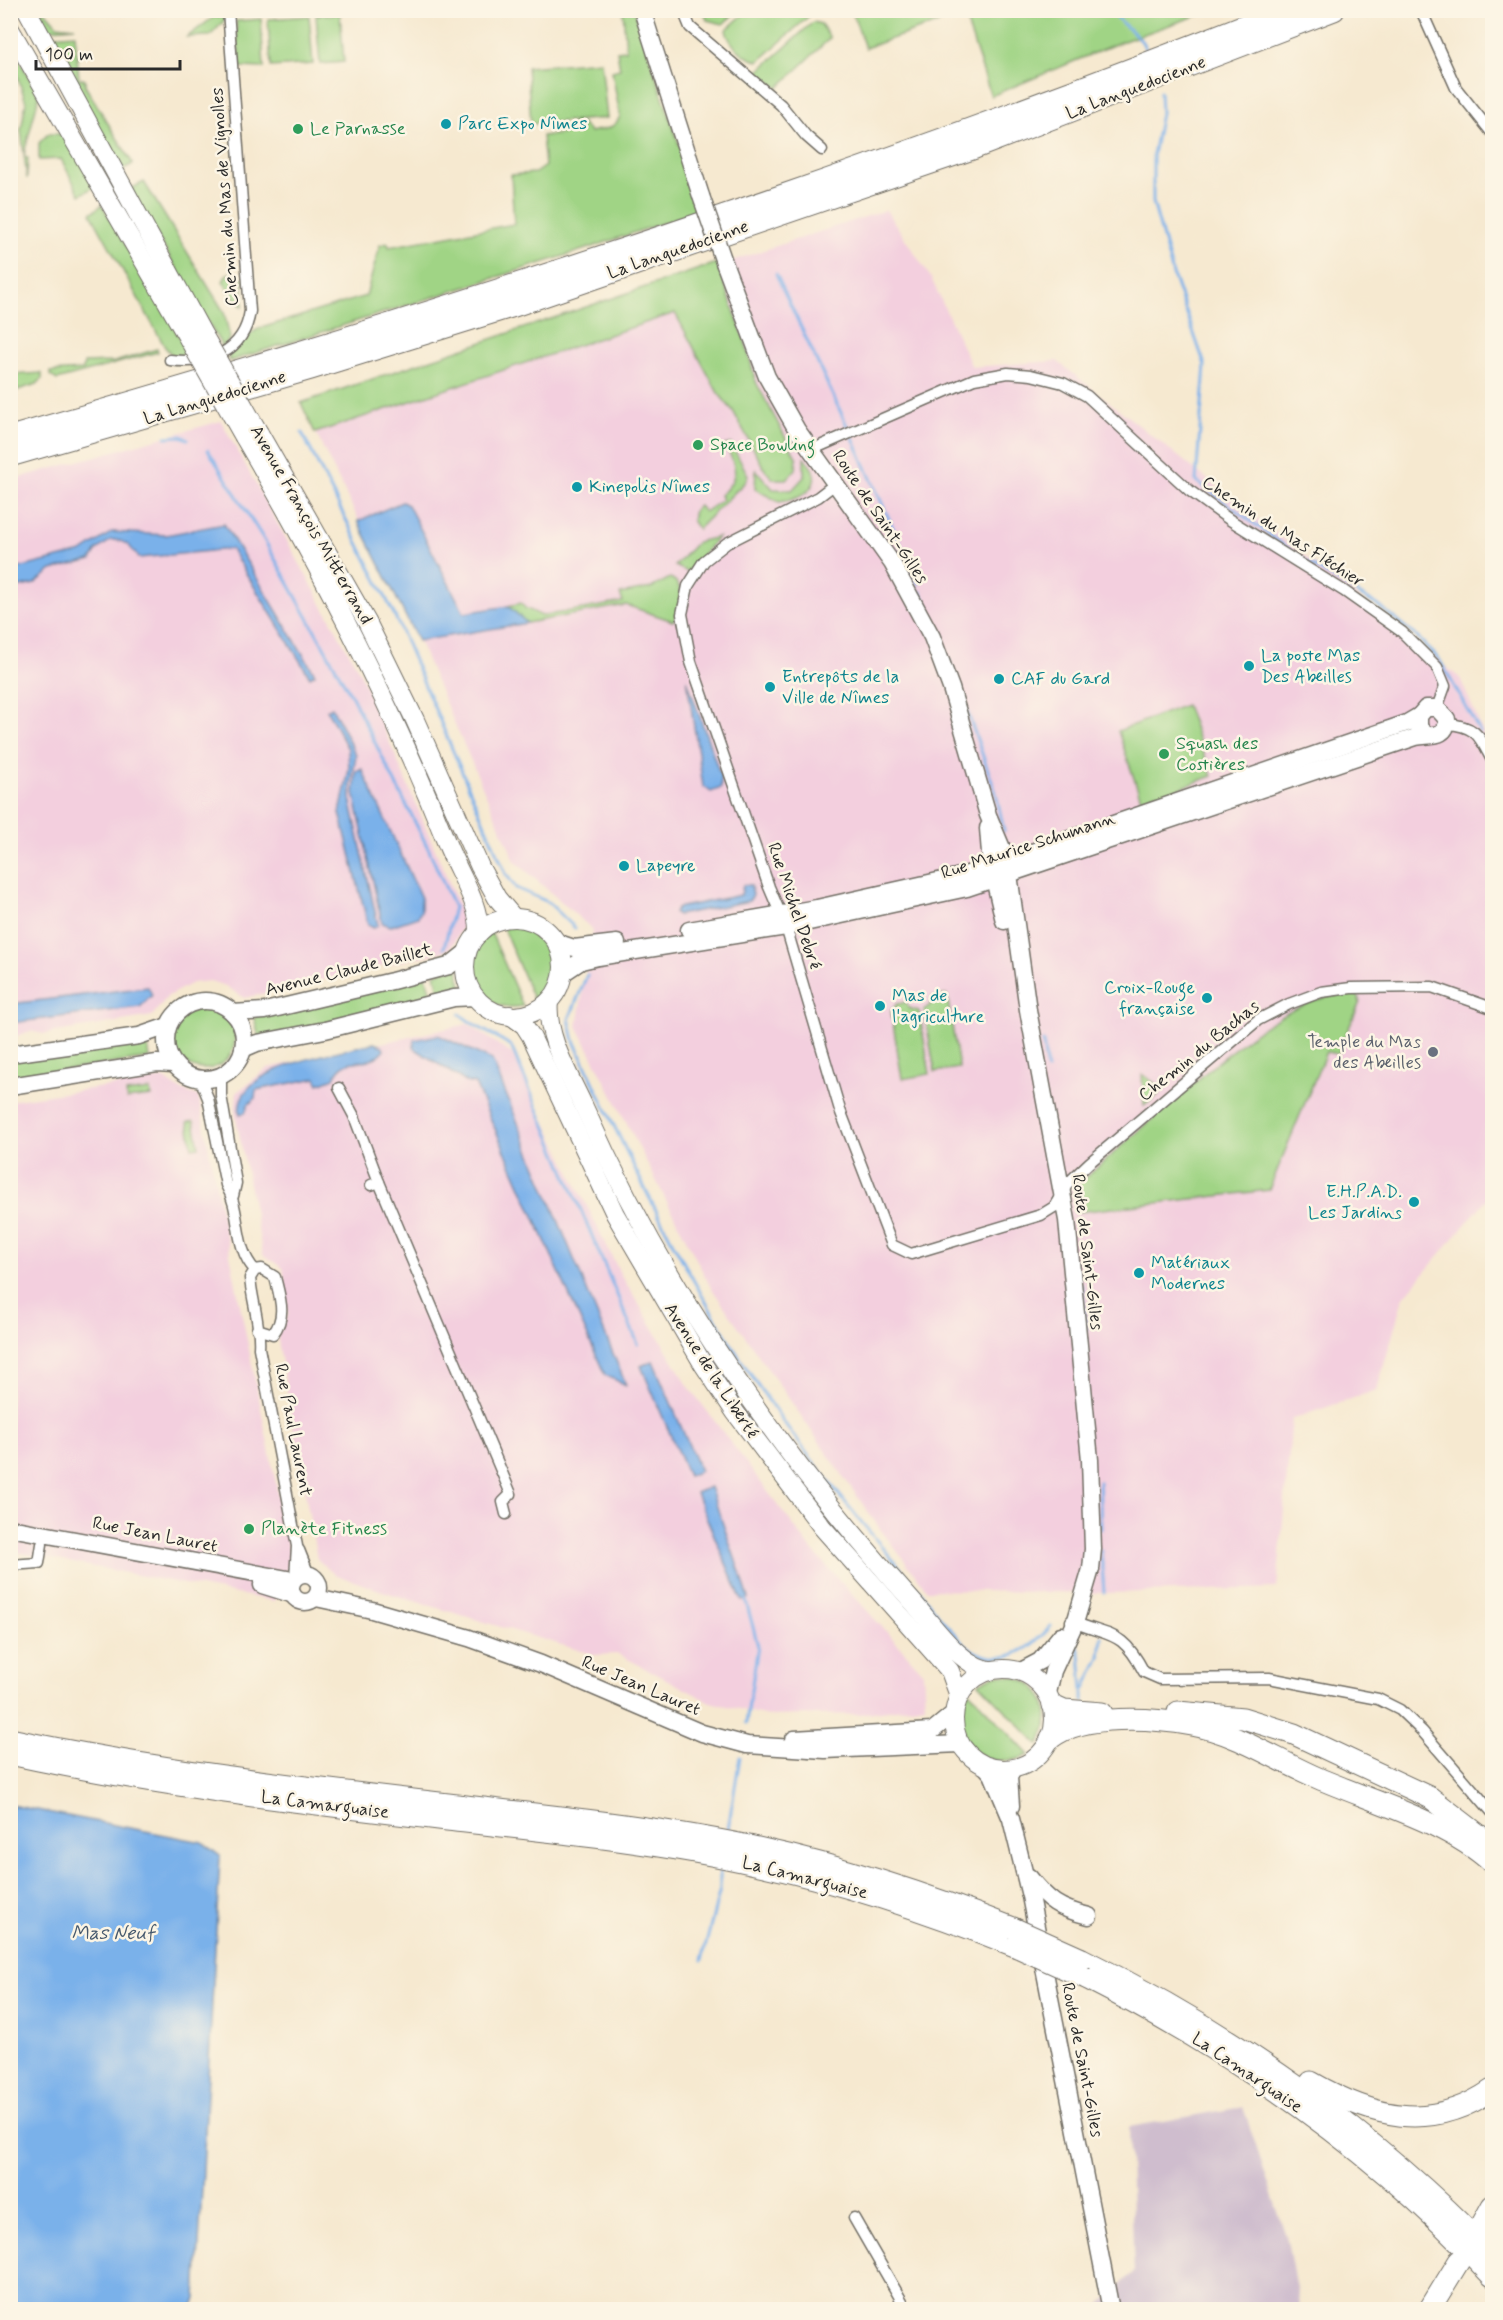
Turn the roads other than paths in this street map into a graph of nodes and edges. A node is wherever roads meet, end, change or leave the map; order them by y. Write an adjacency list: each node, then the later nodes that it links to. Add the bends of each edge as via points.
1 (27, 10): 11 (main road, Avenue François Mitterrand)
2 (228, 10): 12 (street, Chemin du Mas de Vignolles, via 250,311 248,322 227,352 191,361)
3 (642, 10): 15 (main road, Route de Saint-Gilles, bridge, via 701,196 767,377)
4 (683, 10): 10 (street, via 690,27 781,105)
5 (1283, 10): 14 (highway, La Languedocienne, via 964,132 504,289)
6 (1334, 10): 16 (highway, La Languedocienne, via 975,148 522,303)
7 (1421, 10): 9 (street, via 1456,88)
8 (10, 29): 11 (main road, Avenue François Mitterrand)
9 (1492, 133)
10 (822, 150)
11 (196, 338): 13 (main road, Avenue François Mitterrand, bridge)
12 (170, 360)
13 (252, 435): 24 (main road, Avenue François Mitterrand, via 367,622 480,867 497,898); 26 (main road, Avenue François Mitterrand, via 375,677 476,912)
14 (10, 437)
15 (811, 450): 17 (main road, Route de Saint-Gilles); 18 (street, Chemin du Mas Fléchier, via 974,379 1008,373 1063,383 1087,396 1190,491 1402,632 1437,667 1445,686)
16 (10, 456)
17 (835, 484): 23 (main road, Route de Saint-Gilles, via 892,562 932,637 951,688); 25 (street, Rue Michel Debré, via 818,497 727,543 704,561 688,586 682,614 691,662)
18 (1437, 708): 19 (main road, via 1426,708); 20 (main road, via 1445,714)
19 (1419, 716): 21 (main road, via 1419,728); 23 (main road, Rue Maurice Schumann)
20 (1447, 724): 21 (main road, via 1441,734); 22 (street, via 1463,725 1477,733)
21 (1427, 735): 23 (main road, Rue Maurice Schumann)
22 (1492, 760)
23 (1001, 870): 25 (main road, Rue Maurice Schumann); 43 (main road, Route de Saint-Gilles); 46 (main road, Route de Saint-Gilles, via 1009,941)
24 (514, 918): 26 (main road, via 497,921); 27 (main road, via 533,922)
25 (783, 920): 27 (main road, Rue Maurice Schumann, via 589,947 568,947); 29 (main road, Rue Maurice Schumann, via 581,961); 46 (street, Rue Michel Debré, via 840,1110 892,1245 911,1254 1041,1215)
26 (478, 933): 28 (main road)
27 (556, 942): 29 (main road)
28 (468, 951): 30 (main road, via 467,979); 33 (main road, Avenue Claude Baillet, via 449,966 411,977 265,1011)
29 (563, 973): 31 (main road)
30 (476, 997): 34 (main road, via 494,1011); 36 (main road, via 454,998)
31 (549, 1001): 34 (main road, via 530,1013); 58 (main road, Avenue de la Liberté, via 555,1040 596,1134 672,1278 721,1358 770,1429 870,1556 958,1653 976,1667)
32 (1492, 1008): 44 (street, Chemin du Bachas, via 1432,987 1321,992 1289,1004 1258,1020)
33 (233, 1013): 35 (main road, via 216,1003 196,1002 182,1008); 36 (main road, via 243,1033)
34 (510, 1015): 61 (main road, Avenue de la Liberté, via 531,1036 615,1214 709,1374 822,1527 950,1671)
35 (168, 1026): 37 (main road, via 139,1036); 38 (main road, via 166,1046)
36 (243, 1049): 39 (main road, via 237,1062)
37 (10, 1054)
38 (173, 1064): 40 (main road); 41 (main road, via 157,1063)
39 (221, 1075): 40 (main road); 45 (street, Rue Paul Laurent, via 236,1183)
40 (200, 1079): 45 (street, Rue Paul Laurent, via 208,1098 226,1185)
41 (10, 1086)
42 (339, 1088): 51 (street, via 354,1116 375,1184 511,1494 503,1502)
43 (1055, 1160): 44 (street, via 1068,1170); 46 (main road, Route de Saint-Gilles)
44 (1083, 1169): 46 (street, Chemin du Bachas, via 1068,1183)
45 (233, 1196): 47 (street, Rue Paul Laurent, via 245,1260)
46 (1058, 1201): 57 (main road, Route de Saint-Gilles, via 1072,1266 1093,1538 1090,1569)
47 (255, 1270): 48 (street, Rue Paul Laurent, via 250,1278); 49 (street, Rue Paul Laurent, via 267,1270 275,1277 283,1315)
48 (257, 1329): 49 (street); 50 (street, Rue Paul Laurent)
49 (273, 1334): 50 (street, Rue Paul Laurent)
50 (262, 1355): 56 (street, Rue Paul Laurent)
51 (506, 1514)
52 (10, 1528): 56 (main road, Rue Jean Lauret)
53 (10, 1538): 54 (main road, Rue Jean Lauret)
54 (42, 1544): 55 (street, via 39,1563); 56 (main road, Rue Jean Lauret, via 253,1584)
55 (10, 1565)
56 (304, 1585): 61 (main road, Rue Jean Lauret, via 462,1625 709,1725 741,1734 785,1739 932,1731); 64 (main road, Rue Jean Lauret, via 541,1664 702,1733 747,1745 825,1750)
57 (1072, 1621): 59 (main road, Route de Saint-Gilles, via 1050,1652 1032,1667); 60 (main road, Route de Saint-Gilles, via 1053,1671); 68 (street, via 1115,1635 1133,1650 1144,1672 1160,1678 1269,1677 1378,1699 1400,1710 1422,1731)
58 (990, 1670): 59 (main road); 61 (main road, via 973,1679)
59 (1020, 1671): 60 (main road, via 1034,1678)
60 (1050, 1699): 62 (main road, via 1055,1718); 70 (highway, via 1064,1710 1203,1713 1264,1724 1294,1734 1431,1798)
61 (957, 1704): 64 (main road, via 955,1729)
62 (1051, 1738): 67 (main road, via 1038,1756); 71 (highway, via 1074,1727 1114,1720 1174,1723 1212,1730 1421,1821)
63 (10, 1739): 74 (highway, La Camarguaise, via 196,1773 703,1838 851,1872 958,1906)
64 (960, 1743): 66 (main road)
65 (10, 1755): 74 (highway, La Camarguaise, via 200,1789 590,1836 743,1861 808,1876)
66 (984, 1765): 67 (main road); 69 (main road, Route de Saint-Gilles, via 992,1774)
67 (1014, 1768): 69 (main road, Route de Saint-Gilles, via 1009,1778)
68 (1492, 1812)
69 (1011, 1819): 72 (main road, Route de Saint-Gilles)
70 (1492, 1845)
71 (1492, 1863)
72 (1024, 1871): 73 (main road, via 1040,1893); 83 (main road, Route de Saint-Gilles)
73 (1089, 1916)
74 (1014, 1937): 75 (highway, La Camarguaise, bridge)
75 (1084, 1969): 76 (highway, La Camarguaise); 81 (highway, La Camarguaise, via 1300,2108 1389,2177)
76 (1134, 1984): 77 (highway, via 1209,2021 1359,2107 1402,2116 1438,2115 1471,2104); 81 (highway, La Camarguaise, via 1223,2038 1338,2116 1430,2194)
77 (1492, 2090)
78 (1492, 2206): 80 (highway)
79 (854, 2218): 82 (street)
80 (1486, 2226)
81 (1491, 2272)
82 (907, 2310)
83 (1111, 2310)
84 (1429, 2310): 85 (highway, via 1462,2264)
85 (1438, 2310)

